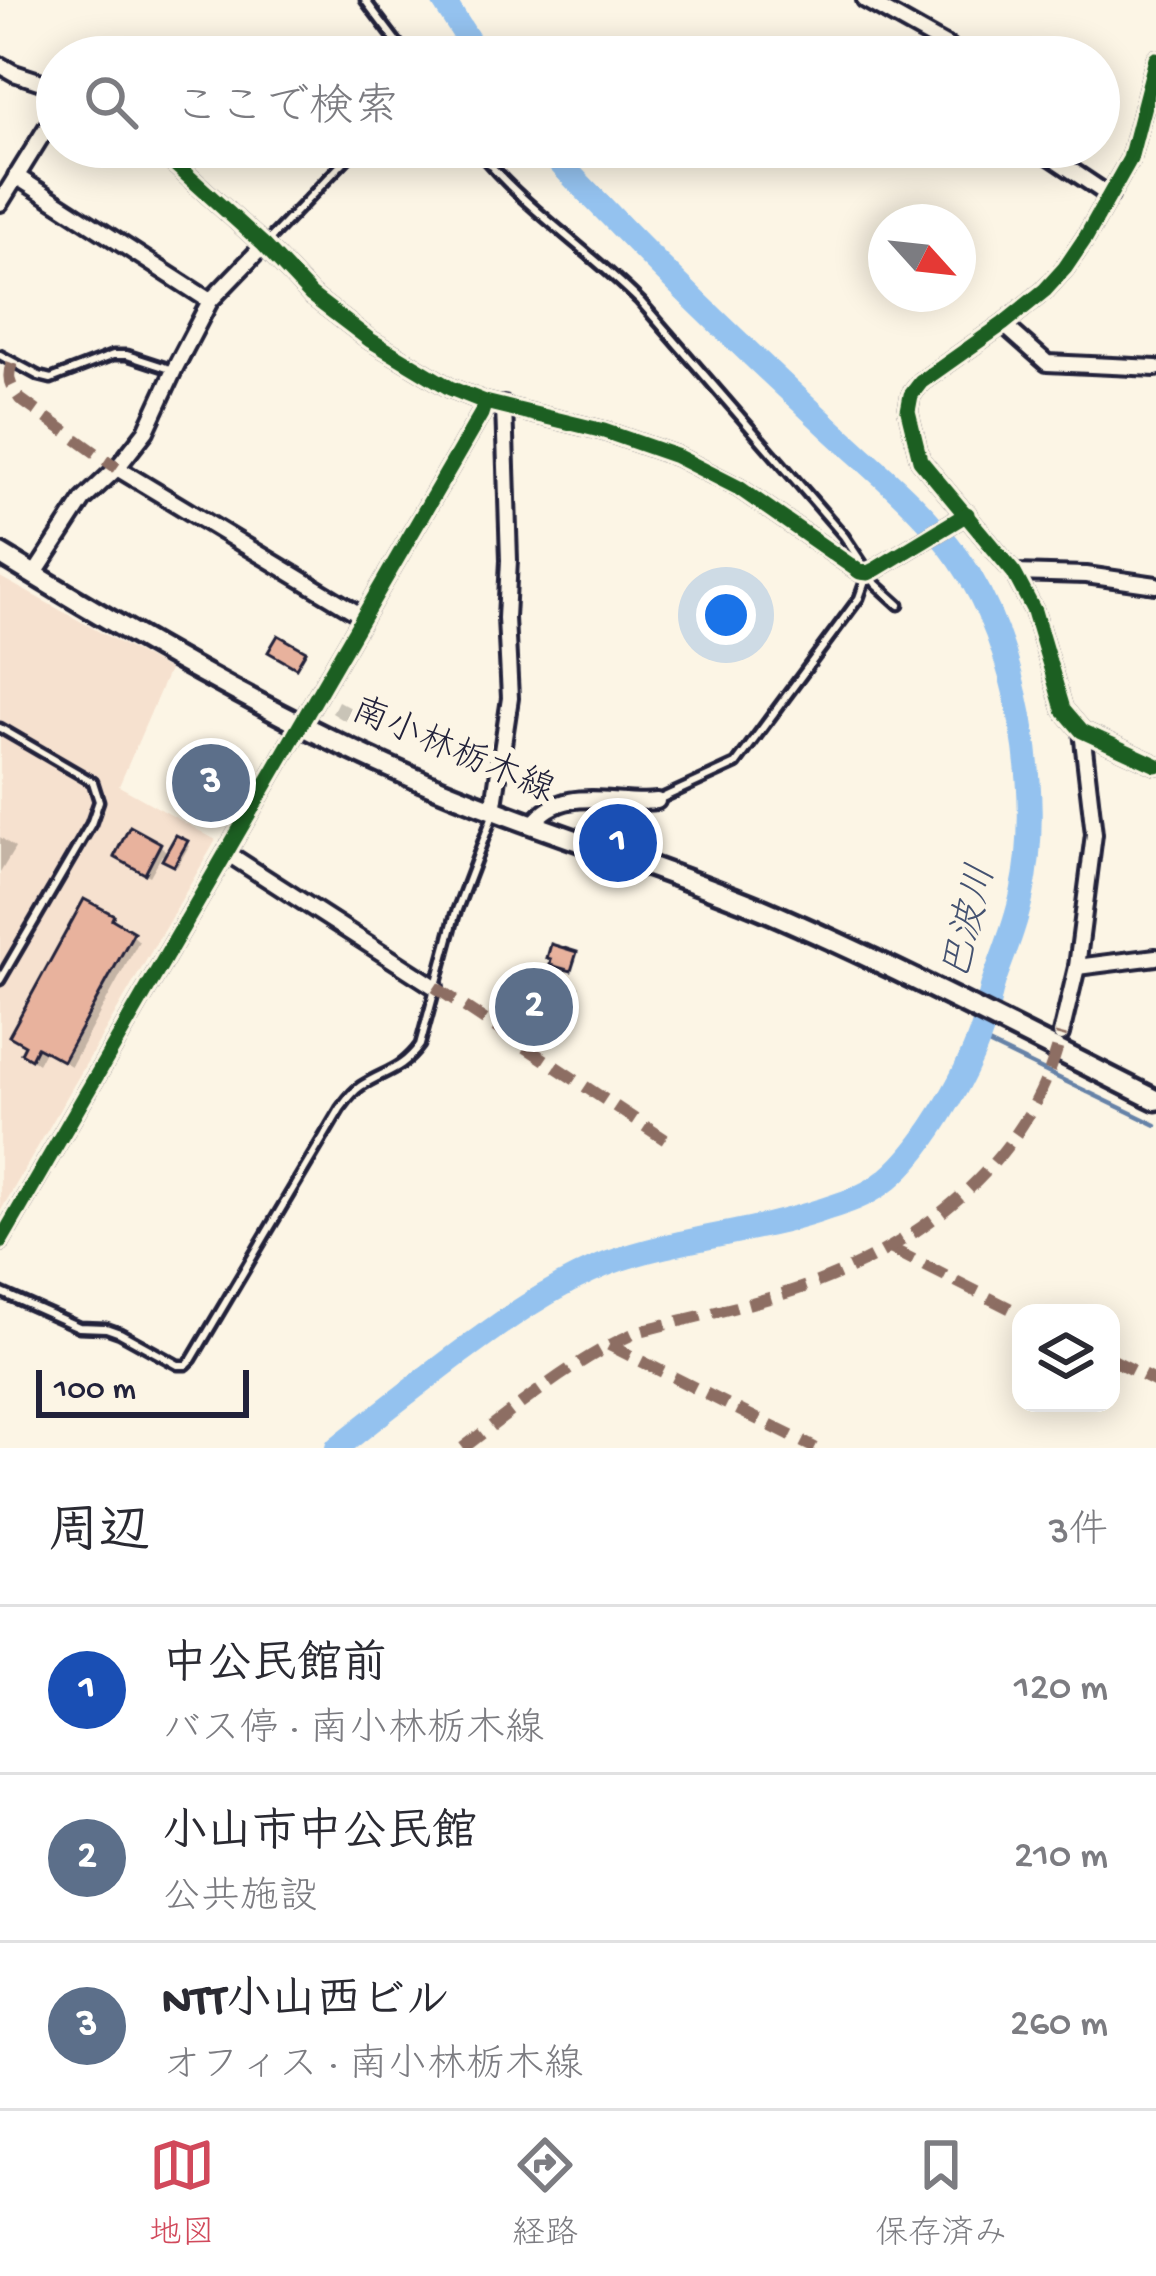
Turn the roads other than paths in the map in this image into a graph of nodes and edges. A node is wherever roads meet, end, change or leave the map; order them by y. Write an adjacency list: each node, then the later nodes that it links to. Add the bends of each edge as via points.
1 (365, 0): 3 (lane)
2 (865, 0): 4 (street)
3 (392, 36)
4 (929, 36)
5 (1156, 59): 14 (street, via 1130,159)
6 (0, 65): 7 (street)
7 (36, 80)
8 (36, 144): 13 (street)
9 (179, 168): 16 (street)
10 (338, 168): 16 (lane)
11 (495, 168): 27 (lane, via 640,301)
12 (1068, 168): 14 (street)
13 (16, 176): 15 (street); 17 (street)
14 (1110, 196): 18 (street, via 1065,268)
15 (0, 203)
16 (264, 245): 17 (street); 22 (street, via 370,340)
17 (210, 301): 21 (street)
18 (1004, 324): 20 (street, via 1047,362); 25 (street, via 911,395 920,460)
19 (0, 355): 21 (lane, via 51,379 113,355)
20 (1156, 368)
21 (174, 370): 24 (street, via 146,431)
22 (485, 402): 23 (street); 32 (street)
23 (504, 405): 27 (street, via 676,456 739,488 860,572); 38 (street, via 510,698)
24 (117, 468): 29 (street, via 83,500); 32 (street)
25 (964, 516): 27 (street); 28 (street)
26 (0, 554): 29 (main road, 南小林栃木線)
27 (872, 571): 31 (lane); 37 (lane, via 736,764)
28 (1014, 573): 30 (street); 35 (street, via 1034,611 1063,710)
29 (34, 575): 33 (main road, 南小林栃木線)
30 (1156, 585)
31 (898, 605)
32 (362, 616): 33 (street)
33 (302, 723): 38 (main road, 南小林栃木線); 40 (street)
34 (0, 728): 43 (lane, via 93,782 99,801)
35 (1082, 731): 36 (street); 42 (street, via 1094,834)
36 (1156, 765)
37 (656, 801): 39 (street, via 580,798)
38 (493, 811): 39 (main road, 南小林栃木線); 44 (lane)
39 (533, 824): 45 (main road, 南小林栃木線, via 763,910)
40 (227, 853): 44 (street); 47 (street)
41 (1156, 957): 42 (street)
42 (1077, 968): 45 (street)
43 (0, 980)
44 (435, 987): 48 (lane, via 420,1045 340,1109 186,1365)
45 (1061, 1043): 46 (main road, 南小林栃木線)
46 (1156, 1100)
47 (0, 1242)
48 (0, 1292)

